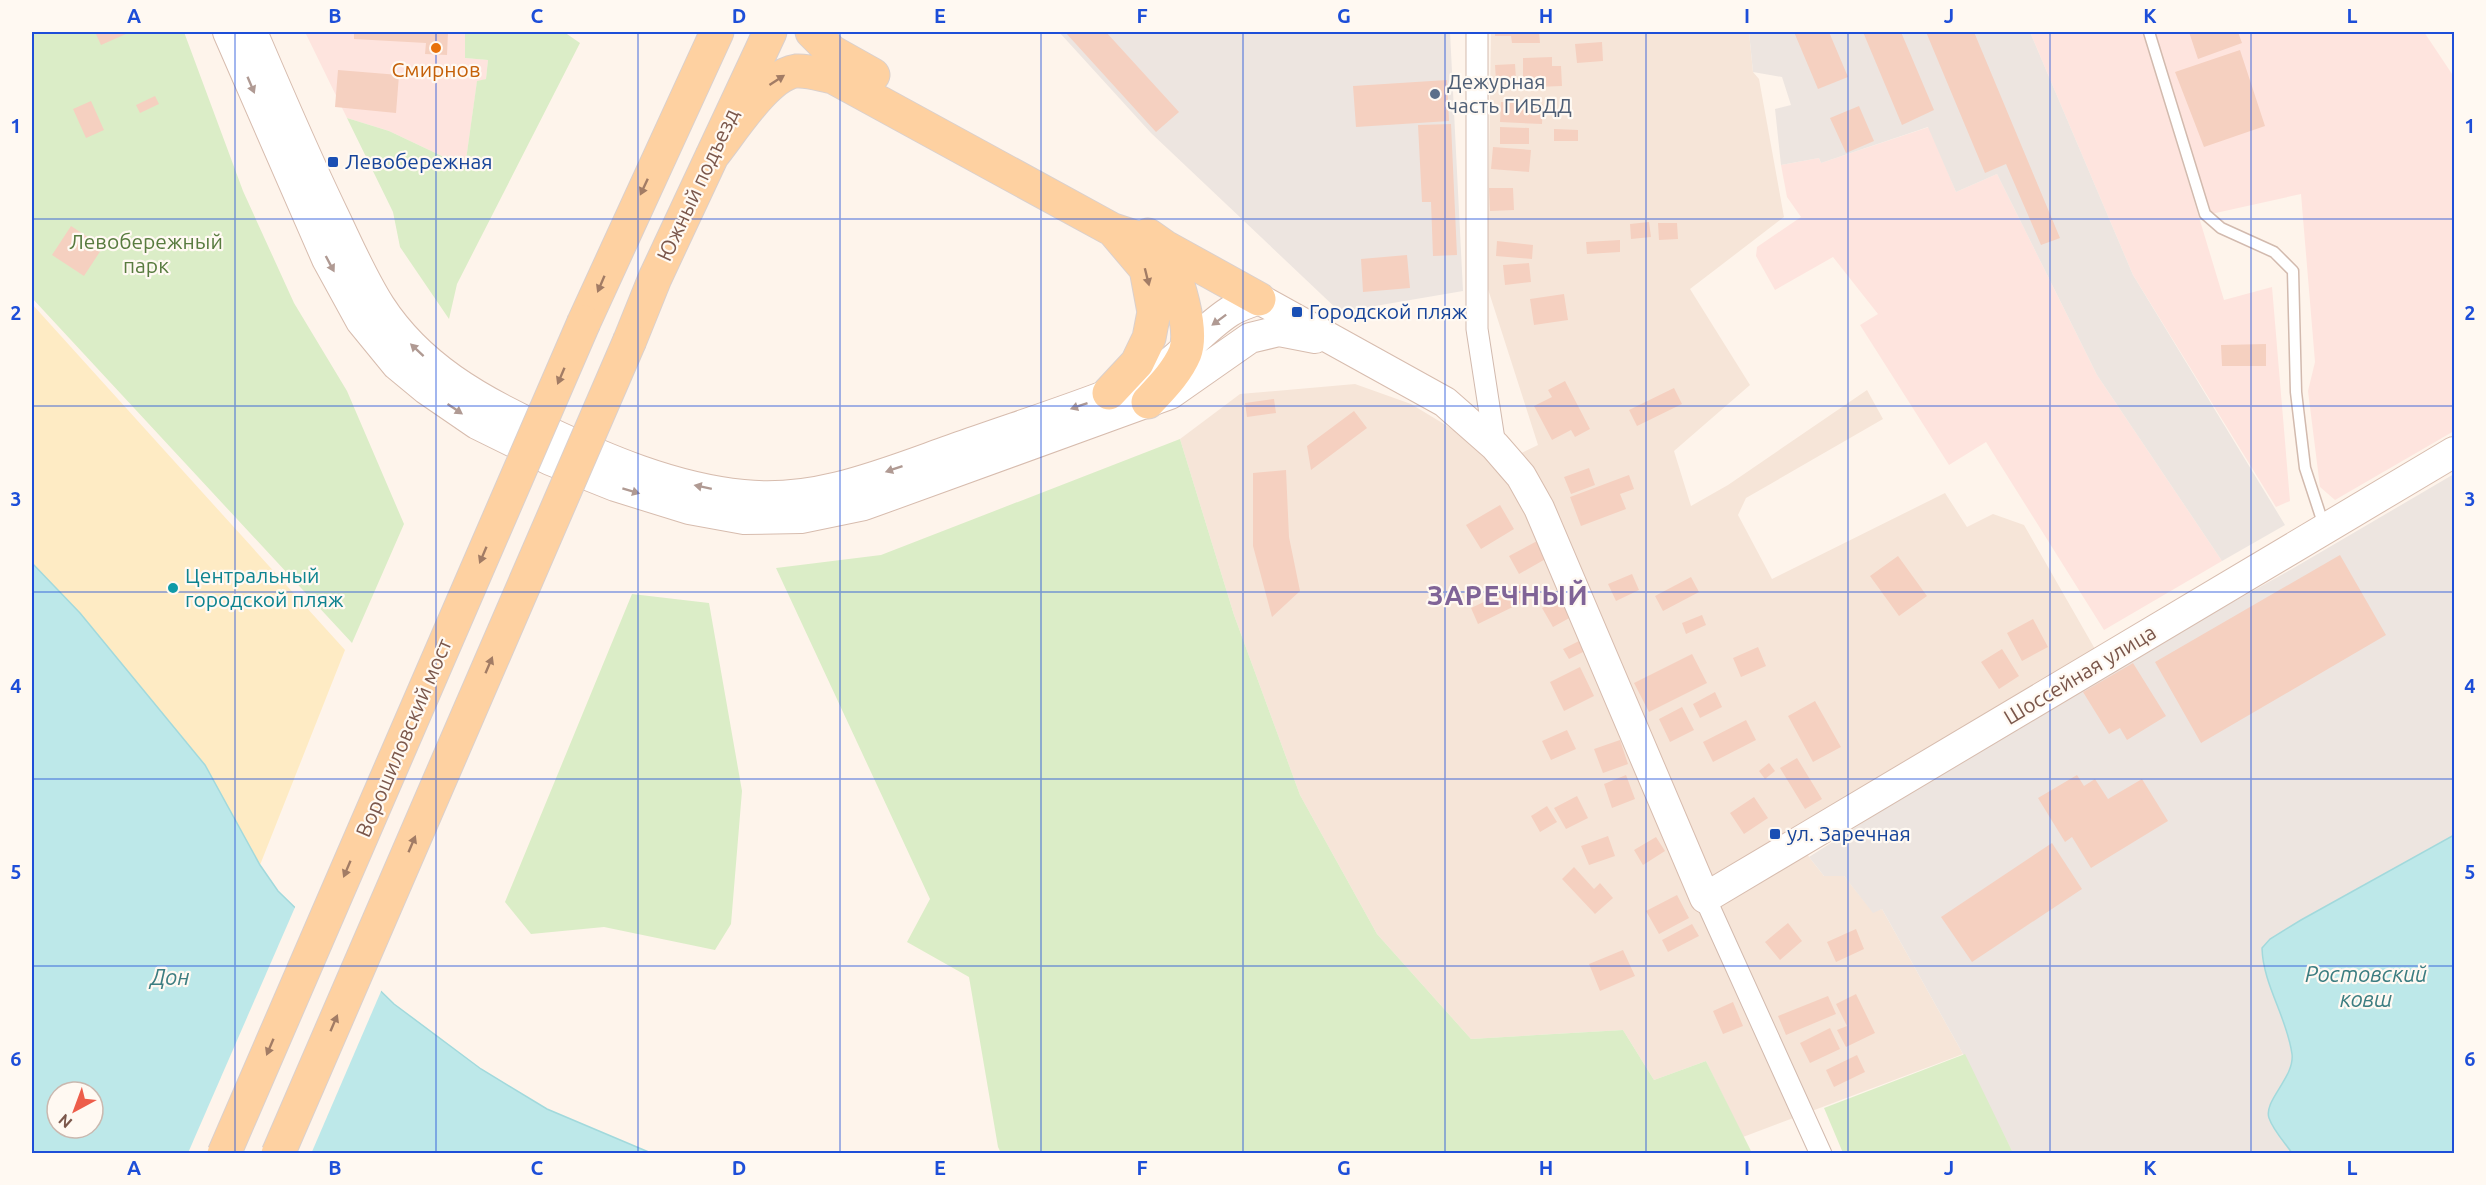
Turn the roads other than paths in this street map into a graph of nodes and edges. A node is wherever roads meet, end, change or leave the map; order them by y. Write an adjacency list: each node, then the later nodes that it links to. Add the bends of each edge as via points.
1 (228, 32): 17 (main road, one-way to 17, via 327,259 361,321 397,365 426,389 477,424 550,460 615,486 721,516 801,518 864,505)
2 (252, 32): 16 (main road, one-way to 2, via 856,482 800,494 744,495 669,480 567,441 490,405 442,374 410,344 380,306 297,138)
3 (693, 32): 9 (main road, via 696,51)
4 (717, 32): 9 (main road)
5 (812, 32): 12 (main road, via 832,52 1122,215)
6 (1477, 32): 18 (street, via 1477,329)
7 (2149, 32): 20 (lane, via 2205,214 2222,228 2274,252 2293,271 2296,392 2304,468)
8 (768, 35): 10 (main road, Южный подъезд)
9 (669, 134): 22 (main road, Ворошиловский мост, one-way to 22, bridge)
10 (712, 156): 11 (main road, one-way to 11, via 770,83 796,71 813,73 833,77); 23 (main road, Южный подъезд, one-way to 10, bridge, via 655,278)
11 (1113, 230): 12 (main road); 16 (main road, one-way to 16, via 1146,269 1154,312 1149,338 1137,363)
12 (1165, 247): 13 (main road); 15 (main road, via 1182,293)
13 (1259, 299): 14 (main road); 15 (main road, one-way to 15, via 1232,310)
14 (1335, 342): 17 (main road, via 1279,331 1250,338 1185,384); 18 (main road, via 1446,402)
15 (1186, 351): 16 (main road, via 1142,381); 17 (main road, via 1171,377)
16 (1109, 393)
17 (1148, 402)
18 (1495, 446): 21 (main road, via 1521,476 1539,508)
19 (2454, 452): 20 (main road, Шоссейная улица)
20 (2325, 529): 21 (main road, Шоссейная улица)
21 (1705, 898): 24 (street)
22 (224, 1154)
23 (278, 1154)
24 (1821, 1154)

